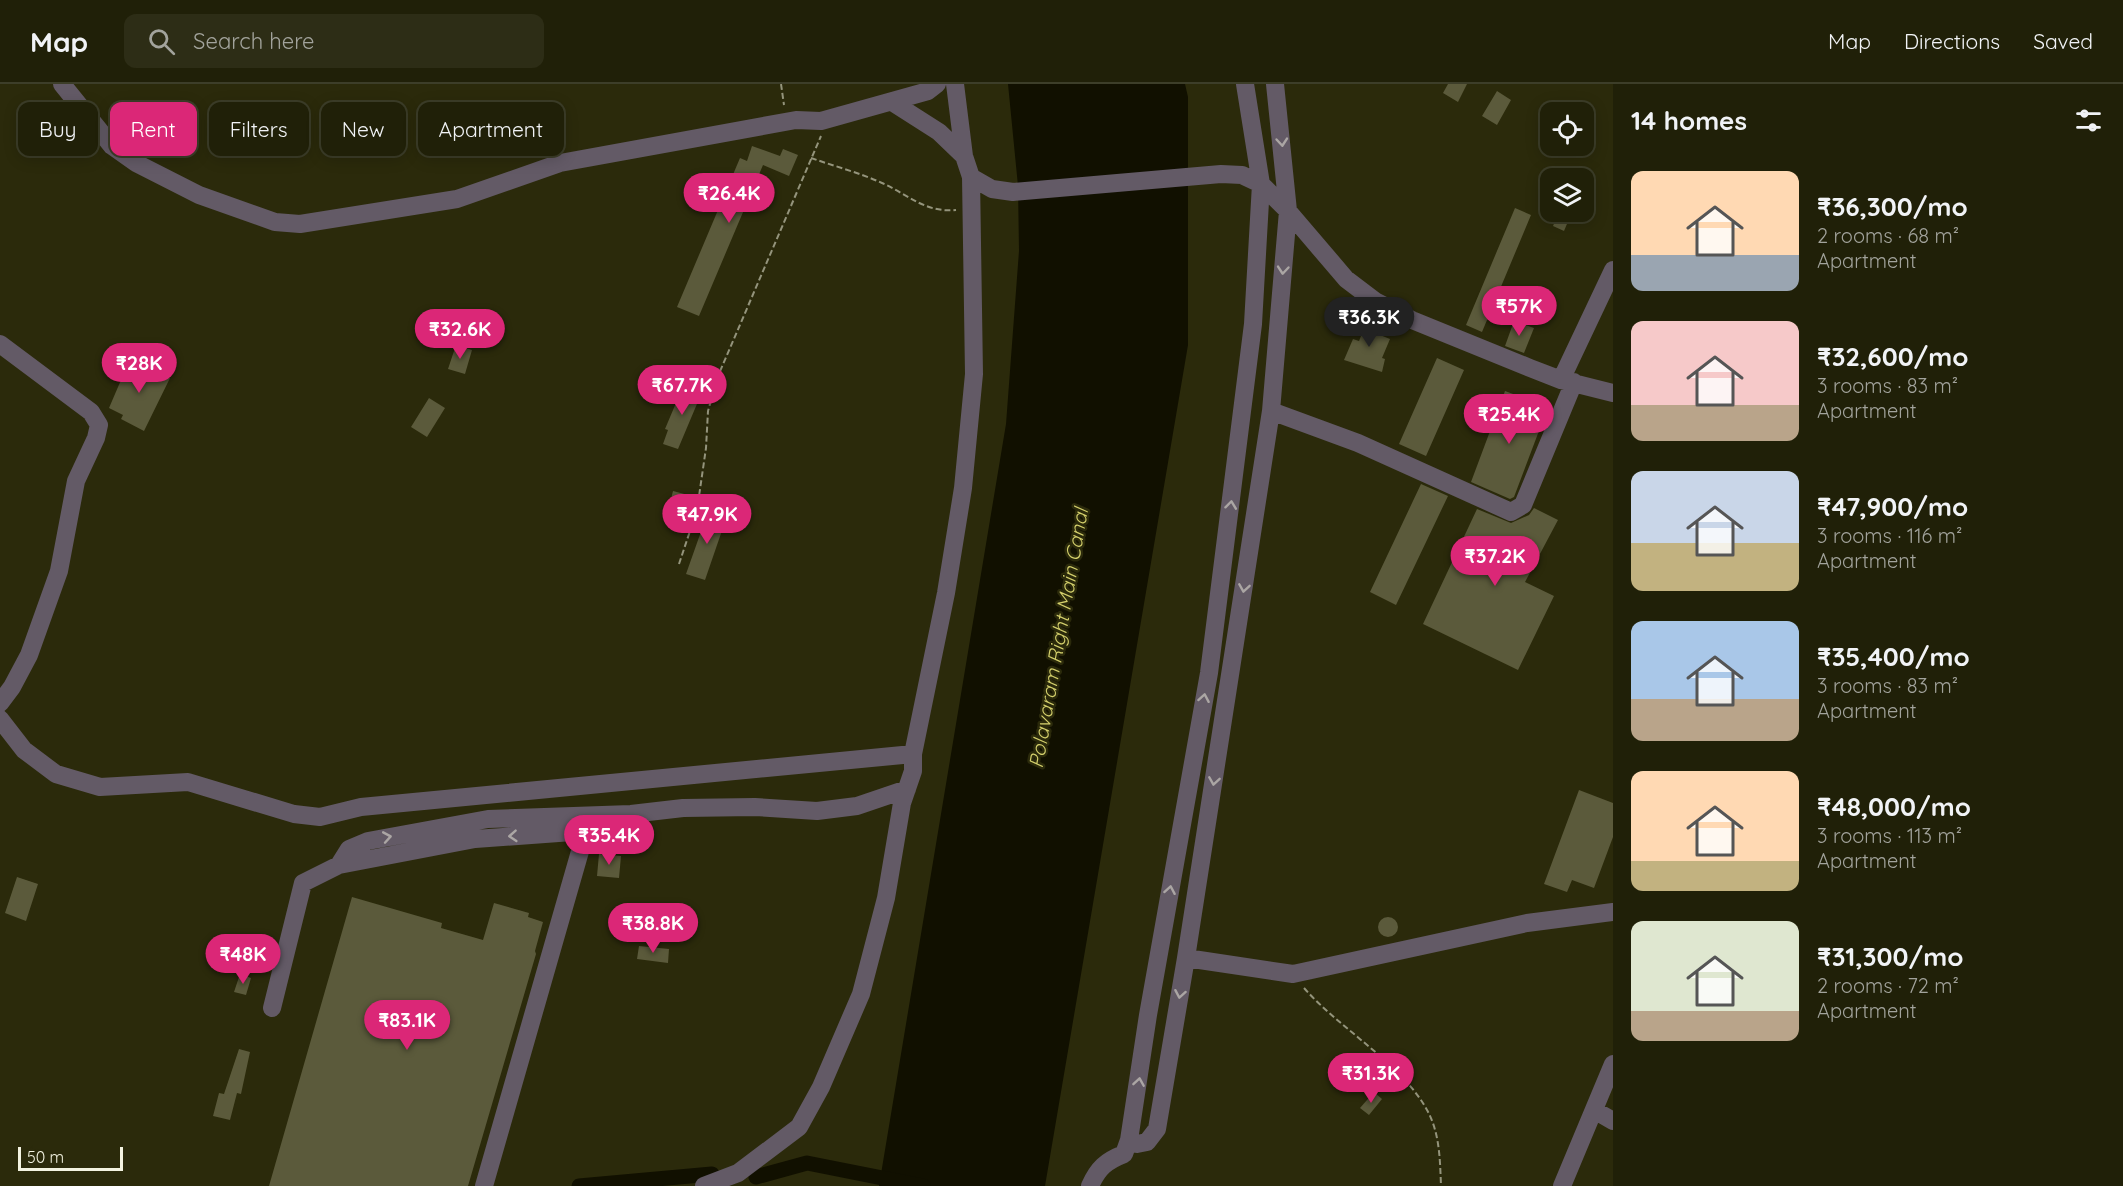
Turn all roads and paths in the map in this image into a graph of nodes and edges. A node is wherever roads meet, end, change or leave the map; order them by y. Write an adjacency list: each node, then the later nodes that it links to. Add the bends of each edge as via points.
1 (62, 84): 9 (street, via 112,146 136,163 199,195 275,222 300,224 457,199 560,163)
2 (781, 84): 9 (path)
3 (937, 84): 7 (street, via 928,91)
4 (955, 84): 10 (street)
5 (1245, 84): 13 (street)
6 (1275, 84): 15 (street, one-way to 15)
7 (892, 102): 8 (street); 10 (street, via 939,132)
8 (821, 121): 9 (street); 11 (path, via 821,135)
9 (786, 123)
10 (964, 156): 12 (street)
11 (811, 158): 14 (path, via 882,183 917,203 941,211); 21 (path, via 718,376 708,411 697,510)
12 (971, 177): 13 (street, via 992,189 1013,192 1221,174 1242,175); 14 (street)
13 (1261, 184): 15 (street); 34 (street, one-way to 13, via 1209,673 1253,324)
14 (971, 209): 24 (street, via 974,374 963,488)
15 (1288, 211): 18 (street, via 1346,279 1375,301 1423,324); 20 (street, one-way to 20)
16 (1613, 270): 18 (street)
17 (0, 344): 22 (street, via 91,412 99,425 76,482 59,571 29,655)
18 (1568, 380): 19 (street); 20 (street, via 1523,505 1511,512 1358,443)
19 (1613, 393)
20 (1271, 411): 28 (street, one-way to 28)
21 (679, 564)
22 (0, 703)
23 (0, 718): 24 (street, via 24,750 56,774 100,787 188,782 294,814 320,817 361,807)
24 (913, 754): 25 (street)
25 (907, 789): 26 (street, via 857,806 816,811 683,808); 36 (street, via 886,898 861,994 821,1087 799,1127 738,1173)
26 (588, 823): 30 (street, via 488,819 368,841 349,849 339,865 303,883); 35 (street)
27 (1613, 912): 29 (street, via 1527,923)
28 (1186, 958): 29 (street); 34 (street, one-way to 34, via 1157,1129 1147,1142 1137,1144)
29 (1293, 974): 38 (path, via 1313,998 1412,1087 1428,1111 1439,1144)
30 (272, 1008)
31 (1613, 1064): 32 (street)
32 (1594, 1110): 33 (street); 39 (street)
33 (1613, 1121)
34 (1129, 1140): 37 (street, via 1124,1154 1106,1161)
35 (484, 1186)
36 (704, 1186)
37 (1090, 1186)
38 (1441, 1186)
39 (1562, 1186)

